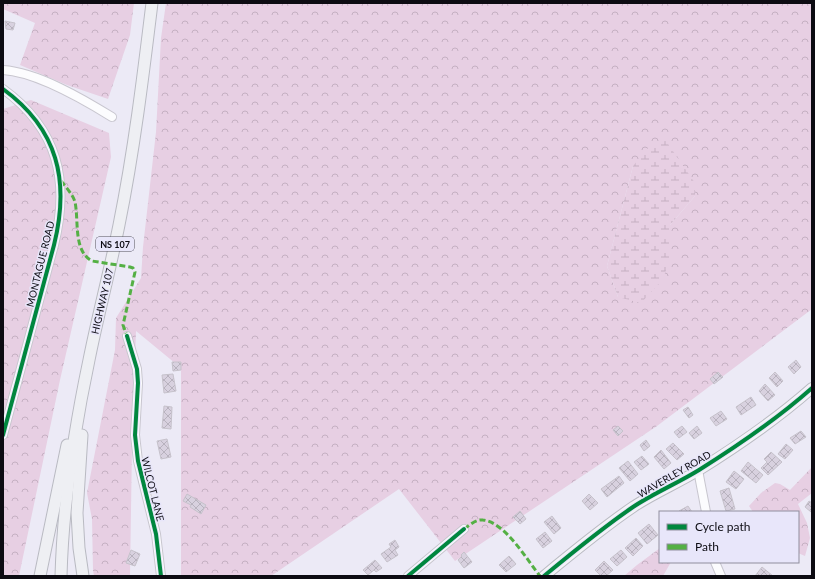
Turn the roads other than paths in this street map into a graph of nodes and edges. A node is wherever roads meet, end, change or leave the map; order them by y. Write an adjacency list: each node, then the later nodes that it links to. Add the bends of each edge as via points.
1 (152, 3): 6 (highway, HIGHWAY 107 / NS 107, via 136,128 120,224)
2 (3, 70): 4 (street, via 15,71 52,84)
3 (3, 89): 8 (street, MONTAGUE ROAD, via 21,104 48,141 57,164 61,199 52,252)
4 (112, 117)
5 (127, 336): 16 (street, WILCOT LANE, via 137,369 135,435 138,461 156,534)
6 (89, 359): 13 (highway, via 78,394); 14 (highway, HIGHWAY 107 / NS 107, via 68,481); 15 (highway, via 77,514)
7 (812, 388): 9 (main road, WAVERLEY ROAD, via 788,410)
8 (3, 435)
9 (698, 470): 10 (street); 18 (main road, WAVERLEY ROAD, via 633,507)
10 (706, 511)
11 (464, 529): 17 (street)
12 (715, 563): 19 (street)
13 (40, 576)
14 (60, 576)
15 (83, 576)
16 (161, 576)
17 (408, 576)
18 (544, 576)
19 (721, 576)

